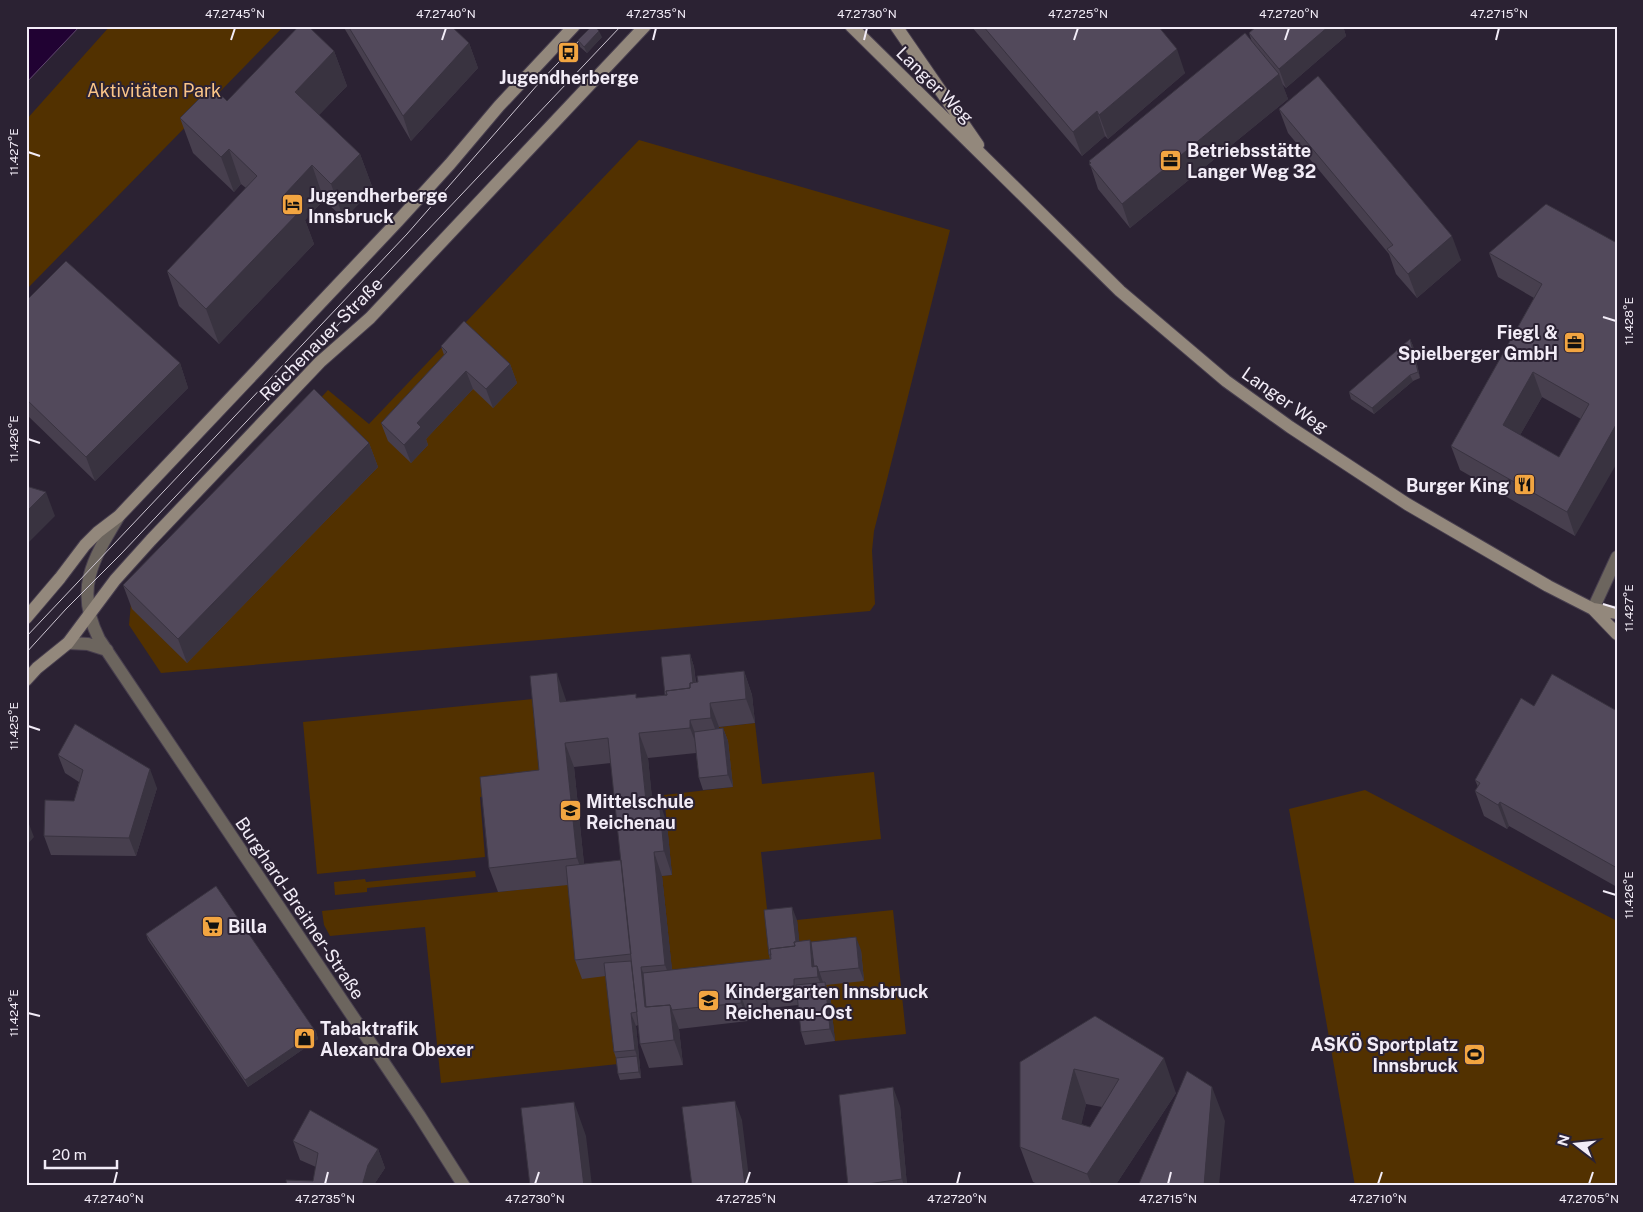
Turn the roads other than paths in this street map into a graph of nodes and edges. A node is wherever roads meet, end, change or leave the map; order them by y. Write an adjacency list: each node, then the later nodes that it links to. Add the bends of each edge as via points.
1 (574, 26): 6 (street, Reichenauer Straße, via 398,221)
2 (645, 26): 10 (street, Reichenauer Straße, via 370,318 320,362 151,540)
3 (896, 26): 5 (street, Langer Weg)
4 (851, 27): 5 (street, Langer Weg)
5 (995, 169): 8 (street, Langer Weg, via 1120,292 1226,381 1407,504)
6 (119, 516): 10 (street, Burghard-Breitner-Straße, via 91,569 88,588); 11 (street, Reichenauer Straße, via 85,545)
7 (1617, 557): 8 (street)
8 (1593, 609): 9 (street, Langer Weg); 12 (street, Langer Weg)
9 (1617, 613)
10 (90, 614): 13 (street, Reichenauer Straße); 14 (street, Burghard-Breitner-Straße)
11 (26, 618)
12 (1617, 634)
13 (68, 643): 14 (street, via 88,644); 15 (street, Reichenauer Straße)
14 (107, 650): 16 (street, Burghard-Breitner-Straße)
15 (26, 680)
16 (464, 1186)

